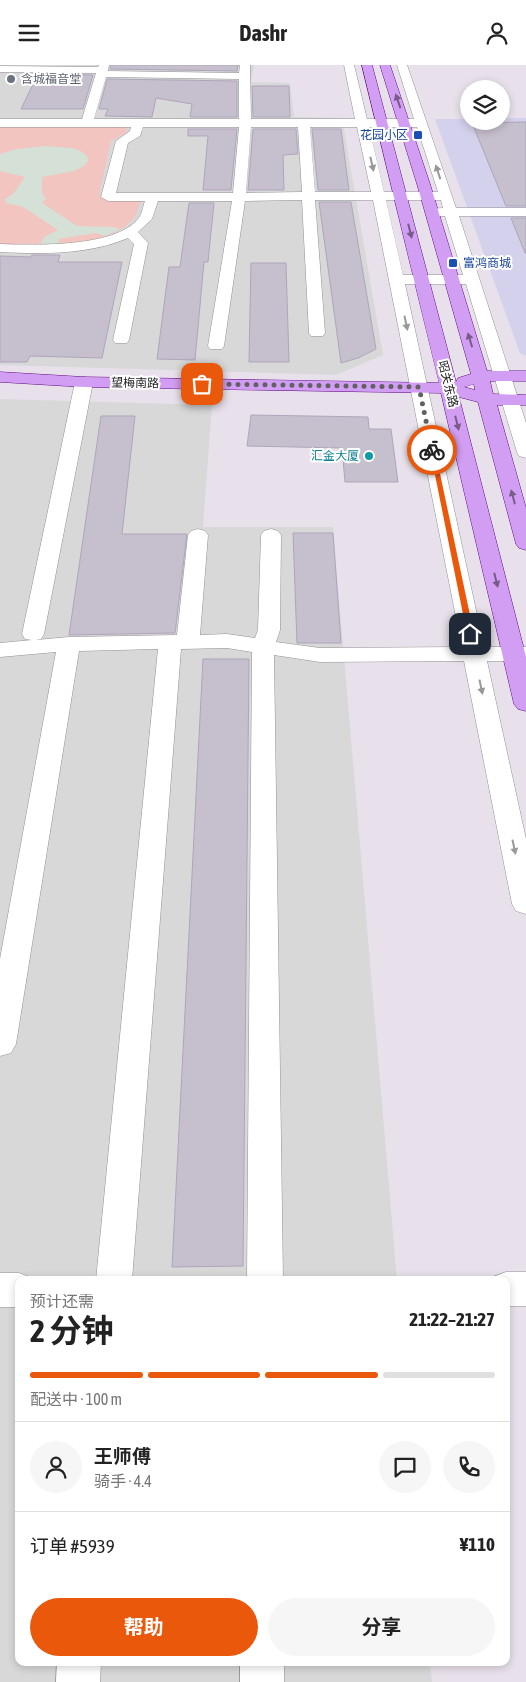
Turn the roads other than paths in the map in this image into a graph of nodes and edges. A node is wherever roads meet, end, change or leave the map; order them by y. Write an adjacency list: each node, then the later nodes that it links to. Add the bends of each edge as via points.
1 (349, 65): 13 (street)
2 (368, 65): 14 (main road, 昭关东路)
3 (385, 65): 15 (main road, one-way to 3)
4 (402, 65): 16 (street)
5 (0, 69): 6 (street)
6 (102, 70): 7 (street); 11 (street)
7 (143, 70): 8 (street)
8 (194, 70): 9 (street)
9 (244, 70): 17 (street)
10 (0, 123): 11 (street)
11 (87, 123): 12 (street)
12 (137, 123): 17 (street); 23 (street, via 136,133 122,141 108,197)
13 (362, 123): 14 (street); 17 (street); 19 (street, one-way to 19)
14 (383, 123): 15 (street); 20 (main road, 昭关东路)
15 (405, 123): 16 (street); 21 (main road)
16 (422, 123): 22 (street, one-way to 16)
17 (245, 124): 24 (street)
18 (304, 126): 25 (street)
19 (379, 196): 20 (street); 25 (street); 31 (street)
20 (401, 196): 21 (street); 32 (main road, 昭关东路, one-way to 32)
21 (427, 196): 22 (street); 26 (main road)
22 (446, 196): 27 (street)
23 (153, 197): 24 (street); 29 (street, via 144,220)
24 (239, 197): 25 (street); 37 (street)
25 (309, 197): 35 (street)
26 (432, 212): 27 (street); 33 (main road)
27 (451, 212): 28 (street); 34 (street)
28 (526, 213)
29 (130, 232): 30 (street, via 76,247); 36 (street, via 141,243)
30 (0, 248)
31 (397, 279): 32 (street); 43 (street, one-way to 43)
32 (422, 279): 33 (street); 44 (main road, 昭关东路)
33 (452, 280): 34 (street); 38 (main road, one-way to 33)
34 (472, 280): 39 (street)
35 (317, 333)
36 (121, 340)
37 (216, 346)
38 (481, 376): 39 (main road); 44 (main road); 45 (main road)
39 (502, 376): 40 (main road); 46 (street)
40 (526, 376)
41 (0, 377): 42 (main road, 望梅南路)
42 (84, 382): 43 (main road, 望梅南路); 51 (street)
43 (419, 387): 44 (main road, 望梅南路); 56 (street)
44 (449, 388): 45 (main road); 57 (main road, 昭关东路, one-way to 57)
45 (487, 399): 46 (main road); 50 (main road, one-way to 45)
46 (518, 400): 47 (street)
47 (526, 452)
48 (198, 535): 52 (street)
49 (271, 535): 54 (street, via 269,630)
50 (526, 544)
51 (32, 640): 53 (street); 55 (street)
52 (179, 642): 53 (street); 54 (street, via 227,641); 61 (street)
53 (69, 644): 60 (street)
54 (263, 647): 56 (street, via 320,655); 62 (street)
55 (0, 650)
56 (474, 653): 57 (street); 59 (street, one-way to 59)
57 (520, 654): 58 (main road, 昭关东路)
58 (526, 704)
59 (526, 905)
60 (0, 1044)
61 (114, 1276)
62 (265, 1276)
63 (510, 1289): 64 (street)
64 (526, 1289)
65 (0, 1291): 66 (street)
66 (15, 1291)
67 (80, 1666): 69 (street)
68 (262, 1666): 70 (street)
69 (78, 1682)
70 (262, 1682)

